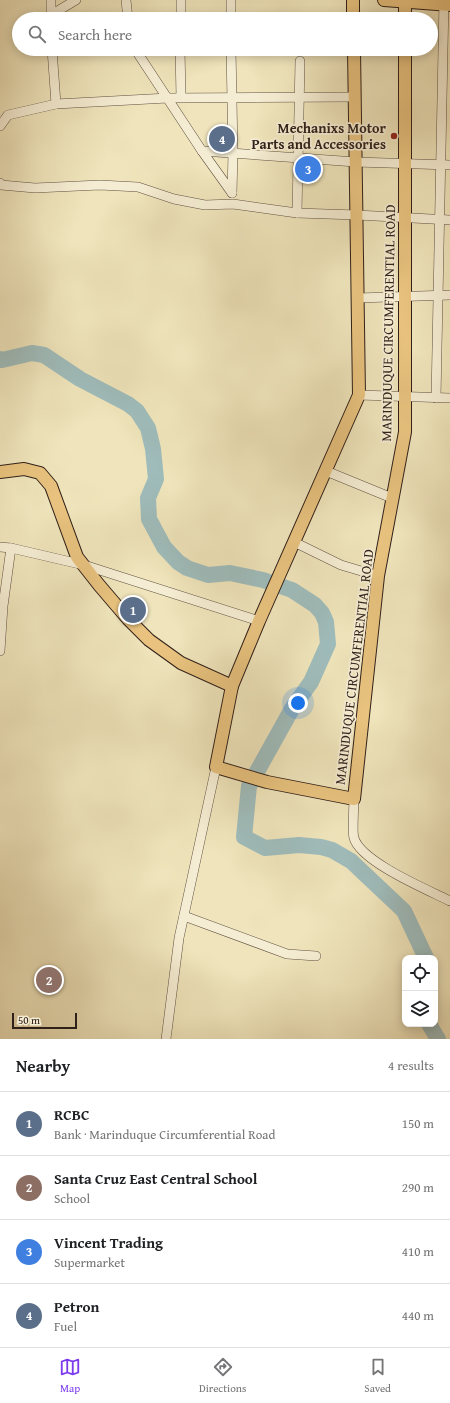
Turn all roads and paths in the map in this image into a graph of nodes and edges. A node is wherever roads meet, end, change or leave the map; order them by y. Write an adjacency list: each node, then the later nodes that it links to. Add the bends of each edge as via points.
1 (51, 0): 10 (street)
2 (76, 0): 11 (street)
3 (126, 0): 12 (street)
4 (181, 0): 13 (street)
5 (231, 0): 14 (street)
6 (353, 0): 15 (main road)
7 (384, 0): 8 (main road)
8 (405, 1): 9 (main road); 16 (main road)
9 (446, 3): 36 (street)
10 (51, 12)
11 (58, 12)
12 (127, 12)
13 (181, 12)
14 (231, 12)
15 (353, 12)
16 (405, 12)
17 (53, 56): 29 (street)
18 (140, 56): 28 (street)
19 (180, 56): 25 (street)
20 (231, 56): 24 (street)
21 (354, 56): 27 (main road)
22 (405, 56): 35 (main road, MARINDUQUE CIRCUMFERENTIAL ROAD)
23 (300, 62): 26 (street)
24 (232, 96): 25 (street); 26 (street); 32 (street)
25 (181, 97): 28 (street)
26 (299, 97): 27 (street); 33 (street)
27 (354, 97): 34 (main road)
28 (168, 98): 29 (street); 31 (street)
29 (56, 104): 30 (street, via 8,115)
30 (0, 126)
31 (202, 151): 32 (street); 38 (street)
32 (233, 153): 33 (street); 38 (street)
33 (298, 158): 34 (street); 40 (street)
34 (356, 162): 35 (street); 41 (main road)
35 (404, 163): 36 (street); 42 (main road, MARINDUQUE CIRCUMFERENTIAL ROAD)
36 (445, 164): 43 (street)
37 (0, 183): 39 (street, via 35,188 100,185 138,187 174,199 205,205)
38 (232, 193): 39 (street)
39 (233, 204): 40 (street)
40 (297, 213): 41 (street)
41 (357, 215): 42 (street); 48 (main road)
42 (404, 217): 43 (street); 46 (main road, MARINDUQUE CIRCUMFERENTIAL ROAD)
43 (440, 219): 44 (street); 47 (street)
44 (450, 220)
45 (450, 295): 47 (street)
46 (404, 296): 47 (street); 48 (street); 50 (main road, MARINDUQUE CIRCUMFERENTIAL ROAD)
47 (438, 296): 51 (street)
48 (358, 298): 49 (main road)
49 (359, 395): 50 (street); 53 (main road)
50 (404, 396): 51 (street); 55 (main road, MARINDUQUE CIRCUMFERENTIAL ROAD, via 405,432)
51 (436, 398): 52 (street)
52 (450, 398)
53 (326, 471): 55 (street); 56 (main road)
54 (0, 472): 59 (main road, via 24,469 40,473 51,486 77,557)
55 (392, 498): 60 (main road, MARINDUQUE CIRCUMFERENTIAL ROAD)
56 (294, 542): 60 (street, via 341,565); 62 (main road)
57 (0, 547): 58 (street)
58 (10, 548): 59 (street); 61 (street)
59 (84, 565): 62 (street); 64 (main road, via 128,619 149,640 181,663)
60 (378, 576): 66 (main road, MARINDUQUE CIRCUMFERENTIAL ROAD)
61 (1, 606): 63 (street)
62 (259, 622): 64 (main road)
63 (0, 651)
64 (232, 686): 65 (main road)
65 (216, 767): 66 (main road, MARINDUQUE CIRCUMFERENTIAL ROAD, via 267,782); 68 (street)
66 (354, 799): 67 (street, via 354,839 365,854 391,871)
67 (450, 901)
68 (184, 916): 69 (street, via 287,954); 70 (street)
69 (316, 956)
70 (166, 1039)

